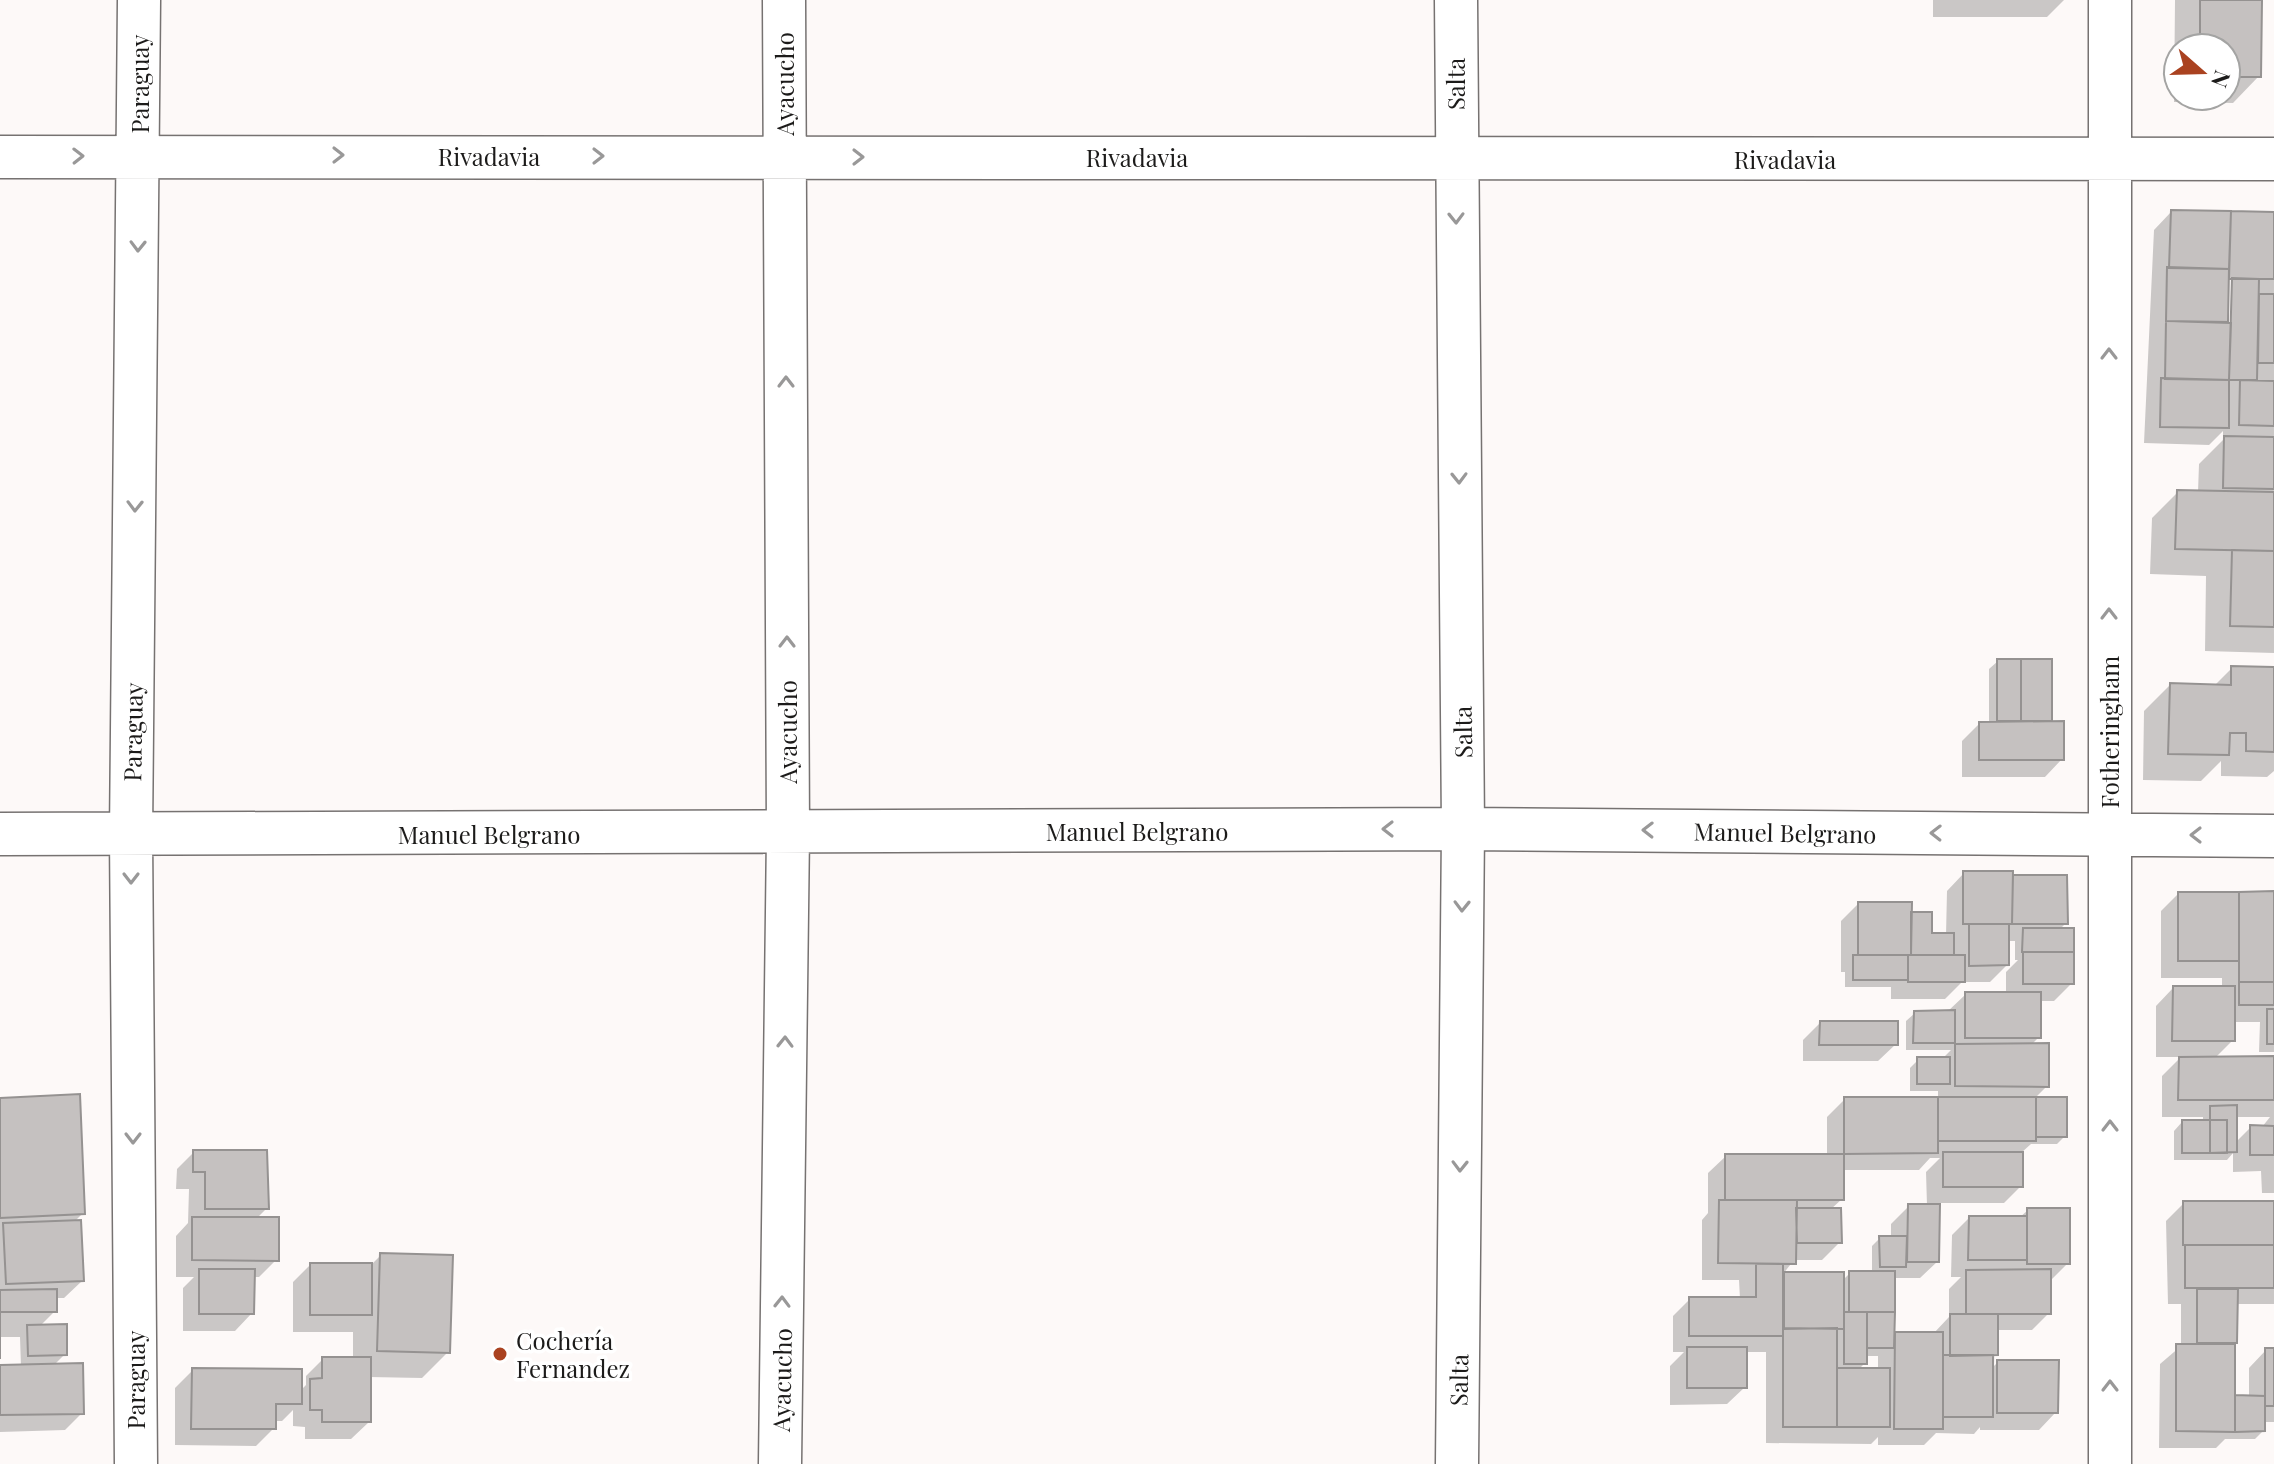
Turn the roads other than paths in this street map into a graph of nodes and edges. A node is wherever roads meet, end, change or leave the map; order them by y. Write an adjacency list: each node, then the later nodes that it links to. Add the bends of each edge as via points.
1 (139, 0): 5 (street, Paraguay)
2 (784, 0): 6 (street, Ayacucho)
3 (1456, 0): 8 (street, Salta)
4 (2110, 0): 10 (street, Fotheringham)
5 (139, 155): 6 (street, Rivadavia, one-way to 6); 7 (street, Rivadavia, one-way to 5); 14 (street, Paraguay, one-way to 14)
6 (785, 156): 8 (street, Rivadavia, one-way to 8); 12 (street, Ayacucho, one-way to 6)
7 (0, 157)
8 (1455, 158): 10 (street, Rivadavia); 11 (street, Salta, one-way to 11)
9 (2274, 159): 10 (street, Rivadavia)
10 (2109, 160): 15 (street, Fotheringham, one-way to 10)
11 (1463, 829): 12 (street, Manuel Belgrano, one-way to 12); 15 (street, Manuel Belgrano, one-way to 11); 19 (street, Salta, one-way to 19)
12 (788, 833): 14 (street, Manuel Belgrano); 18 (street, Ayacucho, one-way to 12)
13 (0, 834): 14 (street, Manuel Belgrano)
14 (131, 835): 17 (street, Paraguay, one-way to 17)
15 (2109, 835): 16 (street, Manuel Belgrano, one-way to 15); 20 (street, Fotheringham, one-way to 15)
16 (2274, 836)
17 (136, 1464)
18 (780, 1464)
19 (1457, 1464)
20 (2110, 1464)

